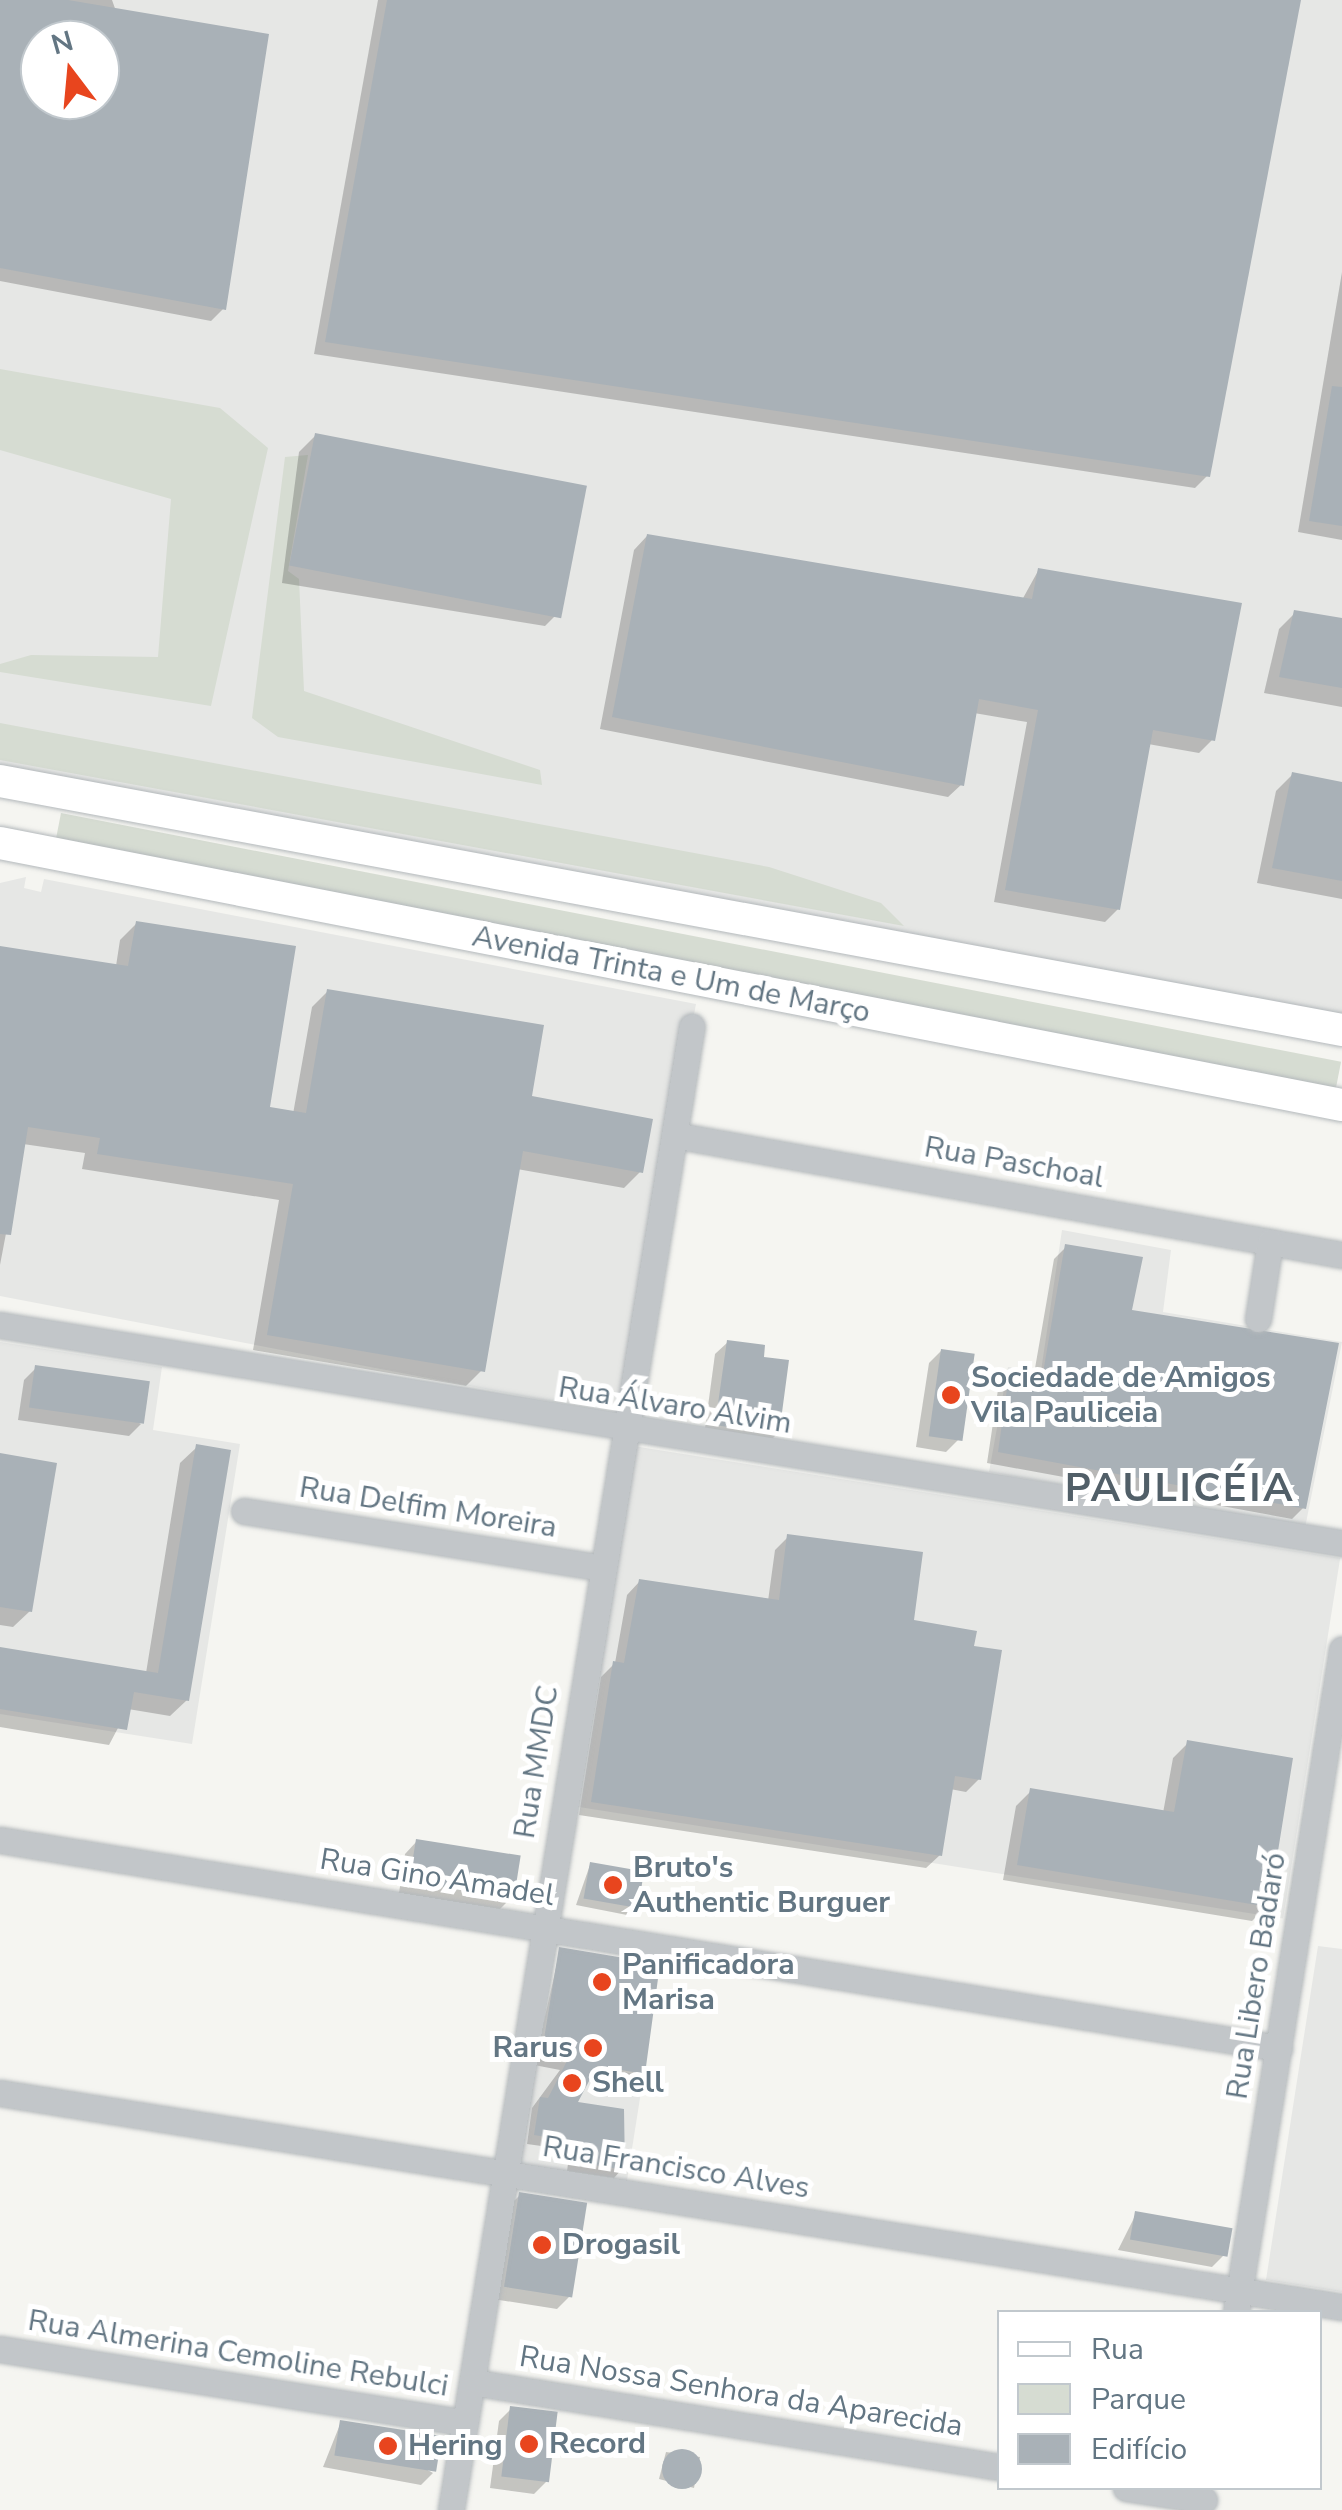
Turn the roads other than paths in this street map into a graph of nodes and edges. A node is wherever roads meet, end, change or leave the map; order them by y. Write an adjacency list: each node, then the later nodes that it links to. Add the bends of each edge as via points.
1 (0, 781): 4 (main road)
2 (0, 843): 5 (main road, Avenida Trinta e Um de Março)
3 (692, 1026): 6 (street, Rua MMDC)
4 (1342, 1030)
5 (1342, 1105)
6 (674, 1135): 7 (street, Rua Paschoal); 11 (street, Rua MMDC)
7 (1270, 1242): 8 (street, Rua Paschoal); 9 (street)
8 (1342, 1256)
9 (1258, 1319)
10 (0, 1325): 11 (street, Rua Álvaro Alvim)
11 (625, 1433): 13 (street, Rua Álvaro Alvim); 14 (street, Rua MMDC)
12 (244, 1511): 14 (street, Rua Delfim Moreira)
13 (1342, 1543)
14 (603, 1568): 17 (street, Rua MMDC)
15 (1342, 1649): 18 (street, Rua Libero Badaró)
16 (0, 1840): 17 (street, Rua Gino Amadel)
17 (543, 1928): 18 (street, Rua Gino Amadel); 20 (street, Rua MMDC)
18 (1279, 2048): 21 (street, Rua Libero Badaró)
19 (0, 2094): 20 (street, Rua Francisco Alves)
20 (503, 2173): 21 (street, Rua Francisco Alves); 24 (street, Rua MMDC)
21 (1238, 2302): 22 (street, Rua Francisco Alves)
22 (1342, 2307)
23 (0, 2349): 25 (street, Rua Almerina Cemoline Rebulci)
24 (472, 2382): 25 (street, Rua MMDC); 26 (street, Rua Nossa Senhora da Aparecida)
25 (465, 2423): 29 (street, Rua MMDC)
26 (997, 2467)
27 (1140, 2490): 28 (street)
28 (1205, 2499)
29 (451, 2510)

